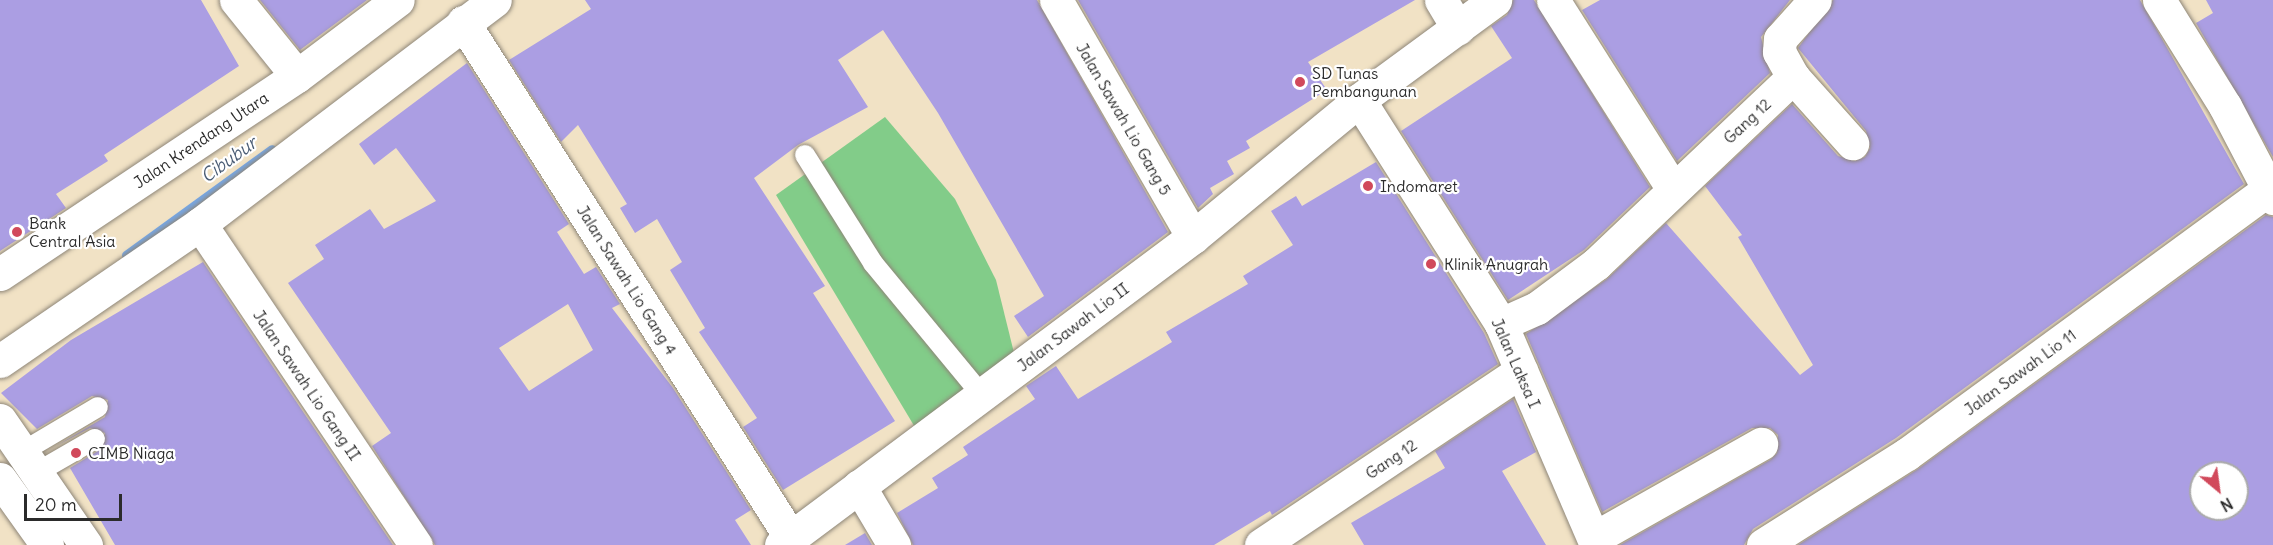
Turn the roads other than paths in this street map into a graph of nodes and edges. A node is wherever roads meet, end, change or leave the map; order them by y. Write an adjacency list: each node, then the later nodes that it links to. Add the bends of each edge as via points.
1 (236, 0): 12 (street)
2 (398, 0): 12 (street, Jalan Krendang Utara)
3 (495, 0): 10 (street)
4 (1056, 0): 20 (street, Jalan Sawah Lio Gang 5)
5 (1441, 0): 11 (street)
6 (1495, 0): 11 (street, Jalan Sawah Lio II)
7 (1553, 0): 17 (street)
8 (1815, 0): 13 (street, via 1780,39 1779,52)
9 (2158, 0): 18 (street)
10 (463, 22): 19 (street); 33 (street, Jalan Sawah Lio Gang 4)
11 (1458, 28): 14 (street, Jalan Sawah Lio II)
12 (297, 76): 21 (street, Jalan Krendang Utara)
13 (1793, 77): 15 (street); 17 (street, Gang 12)
14 (1359, 100): 20 (street, Jalan Sawah Lio II); 22 (street, Jalan Laksa I)
15 (1852, 143)
16 (805, 156): 25 (lane, via 873,263)
17 (1673, 189): 22 (street, Gang 12, via 1596,264 1537,308)
18 (2272, 191): 40 (street, Jalan Sawah Lio 11, via 1906,454)
19 (200, 224): 23 (street); 37 (street, Jalan Sawah Lio Gang II)
20 (1193, 237): 25 (street, Jalan Sawah Lio II)
21 (0, 274)
22 (1501, 324): 24 (street, Jalan Laksa I)
23 (0, 361)
24 (1521, 371): 34 (street, Jalan Laksa I); 39 (street, Gang 12)
25 (982, 395): 32 (street, Jalan Sawah Lio II)
26 (98, 407): 30 (lane)
27 (0, 420): 30 (street)
28 (95, 439): 30 (lane)
29 (1761, 444): 34 (street)
30 (29, 462): 36 (street)
31 (0, 478): 35 (street)
32 (859, 486): 33 (street, Jalan Sawah Lio II); 38 (street)
33 (786, 541)
34 (1595, 542)
35 (47, 545)
36 (86, 545)
37 (416, 545)
38 (894, 545)
39 (1261, 545)
40 (1763, 545)

